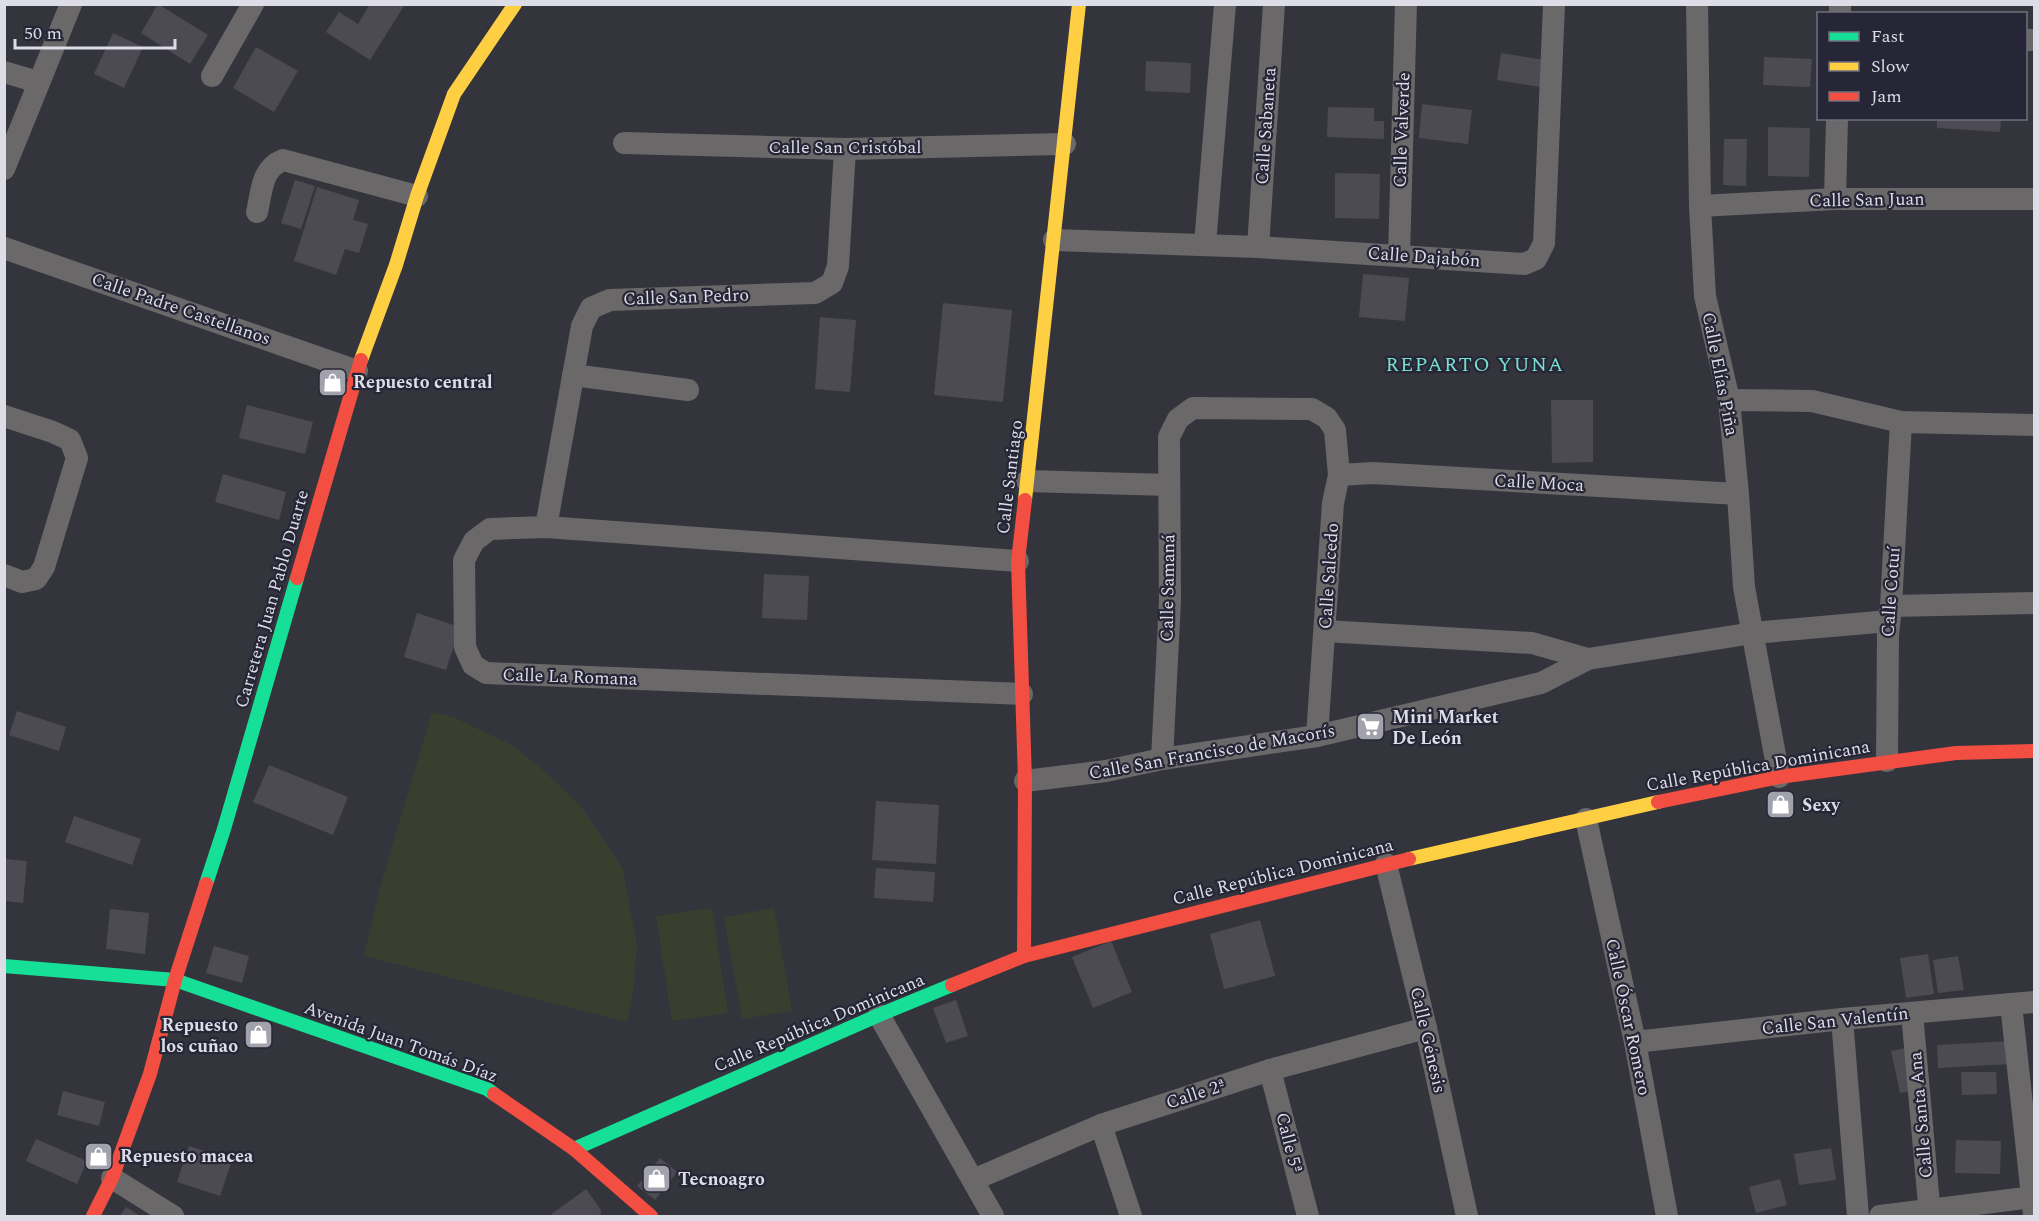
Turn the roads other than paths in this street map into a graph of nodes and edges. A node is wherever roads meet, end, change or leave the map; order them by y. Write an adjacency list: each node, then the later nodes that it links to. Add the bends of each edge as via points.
1 (71, 4): 12 (street)
2 (253, 4): 11 (street)
3 (1079, 4): 15 (street, Calle Santiago)
4 (1225, 4): 24 (street)
5 (1274, 4): 25 (street, Calle Sabaneta)
6 (1406, 4): 27 (street, Calle Valverde)
7 (1554, 4): 27 (street, Calle Dajabón, via 1544,243 1536,259 1524,264)
8 (1696, 4): 21 (street, Calle Elías Piña)
9 (513, 5): 18 (street, Carretera Juan Pablo Duarte, via 454,94)
10 (4, 72): 12 (street)
11 (212, 76)
12 (38, 82): 17 (street)
13 (1837, 120): 19 (street)
14 (624, 143): 16 (street, Calle San Cristóbal)
15 (1065, 144): 16 (street, Calle San Cristóbal); 23 (street, Calle Santiago)
16 (845, 149): 29 (street, Calle San Pedro, via 838,266 832,283 815,293 610,300 591,308 582,327)
17 (4, 169)
18 (417, 196): 22 (street, via 283,160 267,172); 28 (street, Carretera Juan Pablo Duarte)
19 (1835, 199): 20 (street, Calle San Juan); 21 (street, Calle San Juan)
20 (2034, 199)
21 (1700, 206): 31 (street, Calle Elías Piña, via 1705,296)
22 (257, 212)
23 (1054, 240): 24 (street, Calle Dajabón); 37 (street, Calle Santiago)
24 (1205, 244): 25 (street, Calle Dajabón)
25 (1258, 247): 27 (street, Calle Dajabón)
26 (4, 248): 28 (street, Calle Padre Castellanos)
27 (1399, 256)
28 (357, 371): 59 (street, Carretera Juan Pablo Duarte, via 224,828)
29 (573, 375): 30 (street); 40 (street, Calle San Pedro)
30 (688, 390)
31 (1729, 400): 34 (street, via 1812,400); 39 (street, Calle Elías Piña)
32 (4, 416): 42 (street, via 70,440 77,458 44,567 36,579 22,582)
33 (1327, 418): 36 (street, Calle Salcedo, via 1335,430); 38 (street, Calle Samaná, via 1312,409 1193,408 1178,419 1169,437)
34 (1901, 422): 35 (street); 44 (street, Calle Cotuí)
35 (2034, 425)
36 (1339, 475): 39 (street, Calle Moca, via 1373,473); 45 (street, Calle Salcedo, via 1333,503)
37 (1027, 481): 38 (street); 41 (street, Calle Santiago)
38 (1169, 485): 51 (street, Calle Samaná, via 1170,602)
39 (1738, 494): 46 (street, Calle Elías Piña, via 1744,587)
40 (546, 527): 41 (street, Calle La Romana); 48 (street, Calle La Romana, via 490,529 474,541 465,560 465,647 473,665 486,673)
41 (1018, 561): 48 (street, Calle Santiago)
42 (4, 575)
43 (2034, 603): 44 (street, Calle San Francisco de Macorís)
44 (1890, 613): 46 (street, Calle San Francisco de Macorís); 52 (street, Calle Cotuí)
45 (1325, 632): 47 (street, via 1532,643); 49 (street, Calle Salcedo)
46 (1753, 633): 47 (street, Calle San Francisco de Macorís); 53 (street, Calle Elías Piña)
47 (1588, 659): 49 (street, Calle San Francisco de Macorís, via 1541,683)
48 (1023, 694): 54 (street, Calle Santiago)
49 (1317, 736): 51 (street, Calle San Francisco de Macorís)
50 (2034, 750): 52 (street, Calle República Dominicana)
51 (1162, 759): 54 (street, Calle San Francisco de Macorís)
52 (1887, 761): 53 (street, Calle República Dominicana)
53 (1779, 777): 55 (street, Calle República Dominicana)
54 (1025, 781): 57 (street, Calle Santiago)
55 (1586, 819): 56 (street, Calle República Dominicana); 66 (street, Calle Óscar Romero)
56 (1386, 864): 57 (street, Calle República Dominicana); 65 (street, Calle Génesis)
57 (1024, 956): 63 (street, Calle República Dominicana)
58 (4, 966): 59 (street, Avenida Juan Tomás Díaz)
59 (175, 980): 69 (street, Avenida Juan Tomás Díaz, via 487,1089); 70 (street, Carretera Juan Pablo Duarte, via 150,1074)
60 (2034, 1002): 61 (street, Calle San Valentín)
61 (2011, 1004): 62 (street, Calle San Valentín); 72 (street)
62 (1912, 1013): 64 (street, Calle San Valentín); 73 (street, Calle Santa Ana)
63 (879, 1015): 69 (street, Calle República Dominicana); 71 (street)
64 (1842, 1019): 66 (street, Calle San Valentín); 82 (street)
65 (1426, 1028): 67 (street, Calle 2ª); 80 (street, Calle Génesis)
66 (1635, 1042): 81 (street, Calle Óscar Romero)
67 (1270, 1070): 68 (street, Calle 2ª); 79 (street, Calle 5ª)
68 (1101, 1125): 71 (street, Calle 2ª); 78 (street)
69 (574, 1149): 76 (street, Avenida Juan Tomás Díaz)
70 (112, 1178): 74 (street, Carretera Juan Pablo Duarte); 75 (street)
71 (973, 1180): 77 (street)
72 (2034, 1203): 73 (street)
73 (1929, 1214): 83 (street)
74 (93, 1216)
75 (173, 1216)
76 (650, 1216)
77 (993, 1216)
78 (1131, 1216)
79 (1308, 1216)
80 (1467, 1216)
81 (1667, 1216)
82 (1858, 1216)
83 (1880, 1216)

